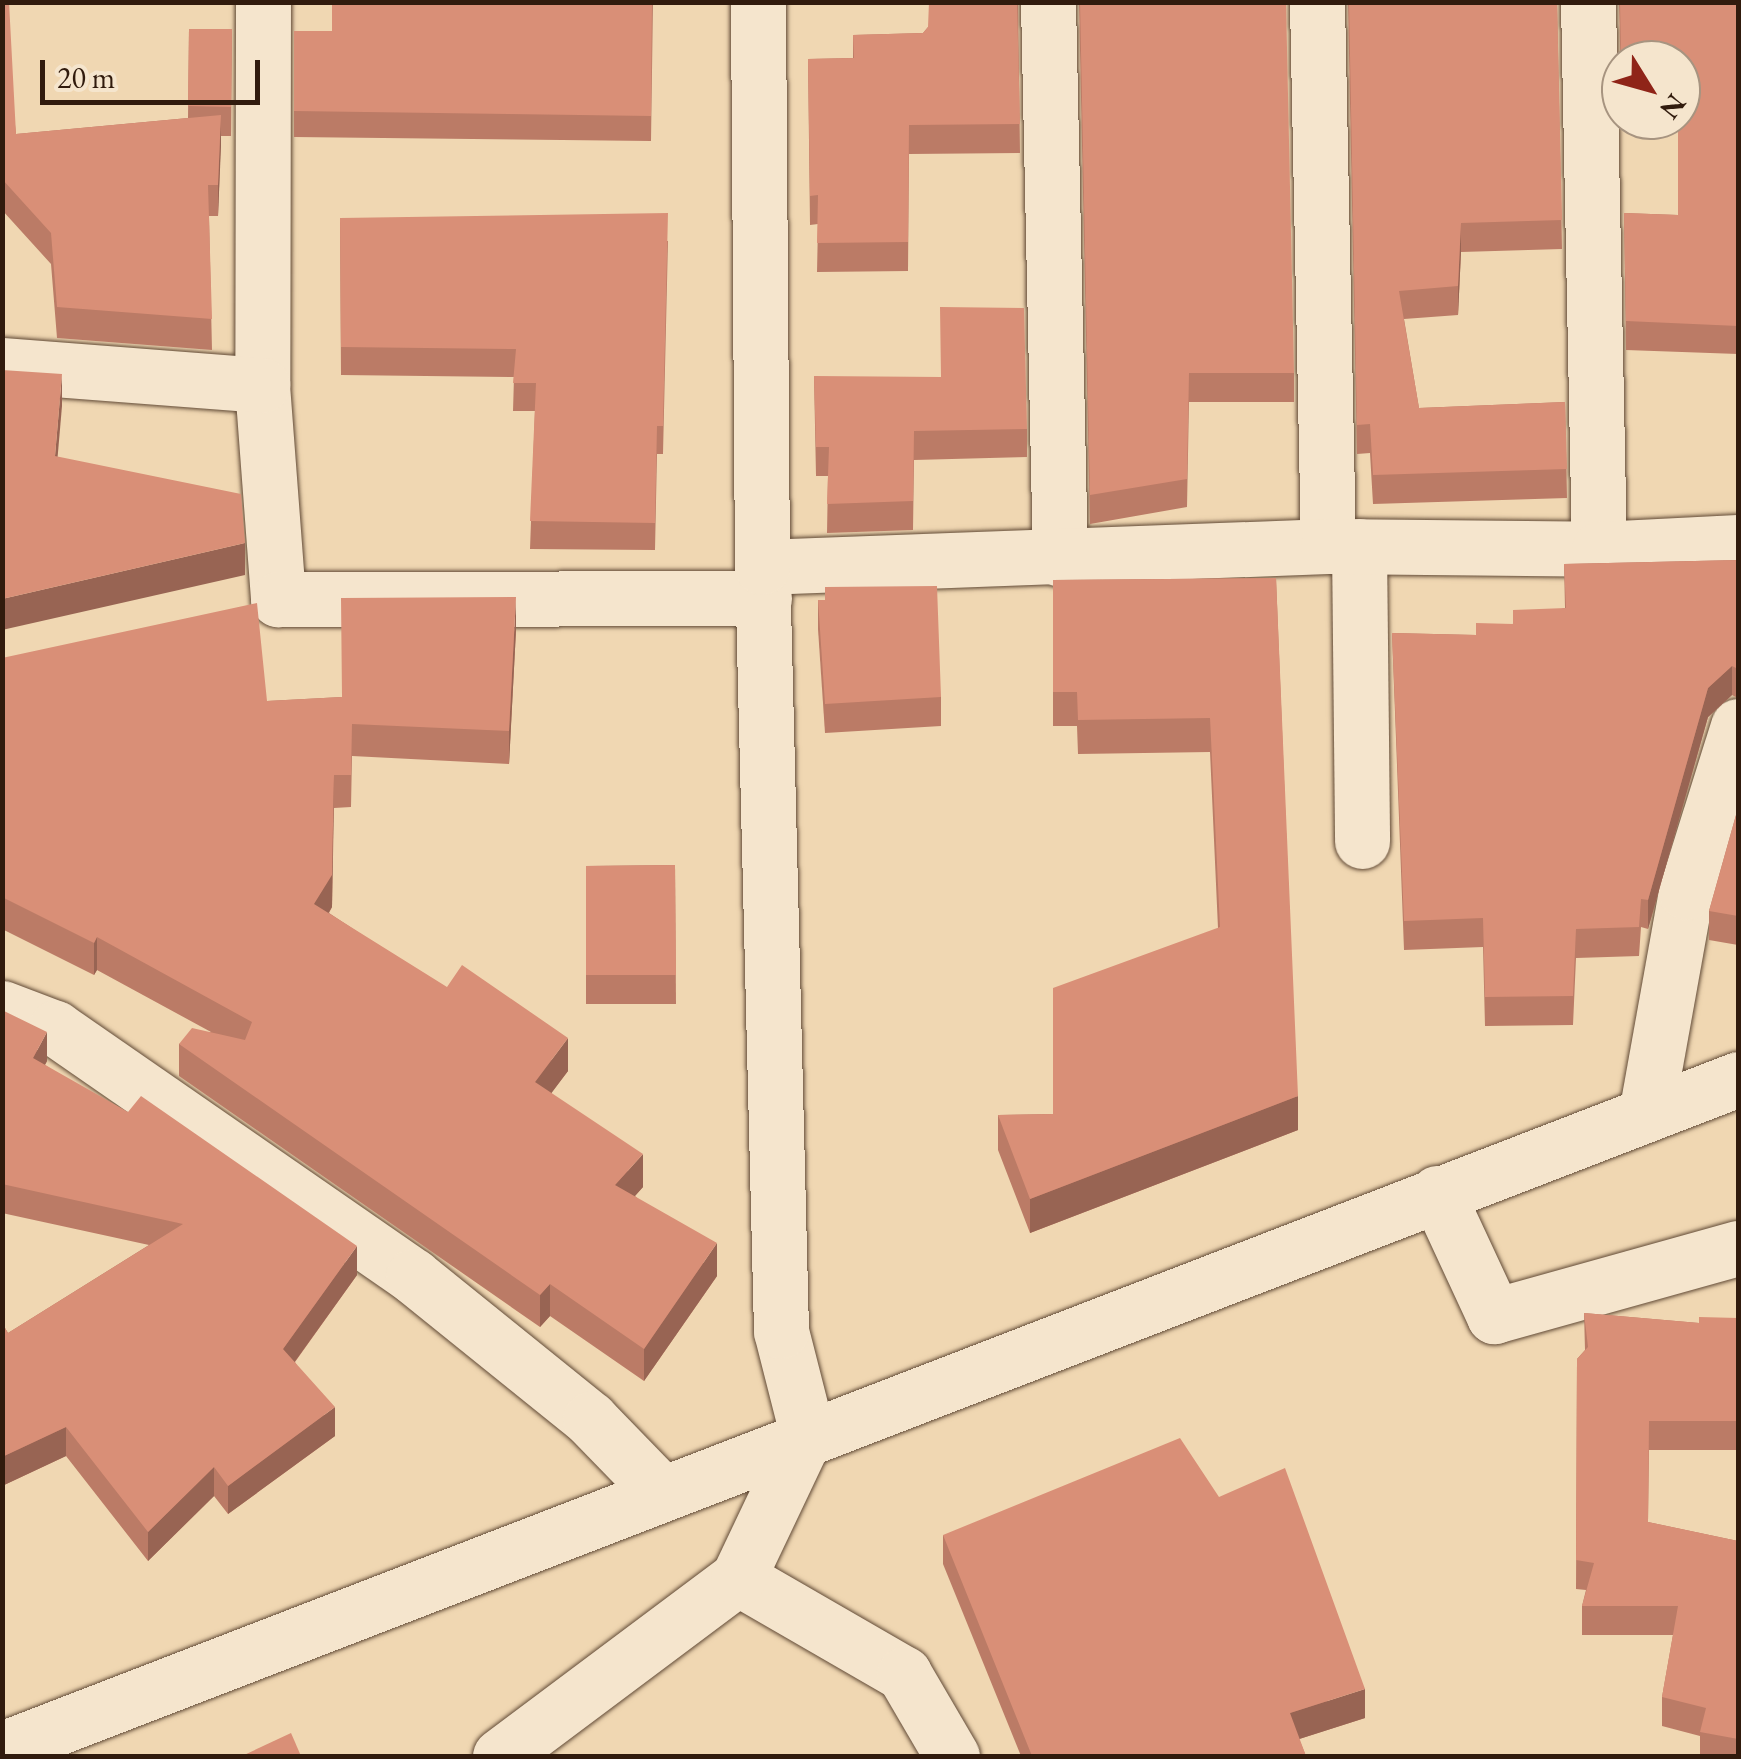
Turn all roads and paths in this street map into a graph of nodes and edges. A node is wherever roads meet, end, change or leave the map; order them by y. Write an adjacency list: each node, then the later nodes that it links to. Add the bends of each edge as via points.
1 (262, 2): 7 (street)
2 (758, 2): 12 (street)
3 (1048, 2): 11 (street)
4 (1317, 2): 9 (street)
5 (1588, 2): 10 (street)
6 (2, 365): 7 (street)
7 (262, 385): 13 (street)
8 (1738, 542): 10 (street)
9 (1344, 546): 10 (street); 11 (street); 16 (street)
10 (1599, 549)
11 (1060, 558): 12 (street)
12 (763, 582): 13 (street); 22 (street, via 782,1331)
13 (278, 599): 14 (street)
14 (223, 612)
15 (1738, 726): 19 (street, via 1686,892)
16 (1362, 841)
17 (2, 1008): 23 (street, via 55,1028 414,1276 590,1419)
18 (1738, 1079): 19 (street)
19 (1646, 1114): 20 (street)
20 (1437, 1193): 21 (street, via 1494,1316); 22 (street)
21 (1738, 1248)
22 (807, 1433): 23 (street); 24 (street)
23 (662, 1493): 25 (street)
24 (738, 1578): 26 (street); 27 (street, via 904,1674)
25 (2, 1748)
26 (500, 1756)
27 (952, 1756)

